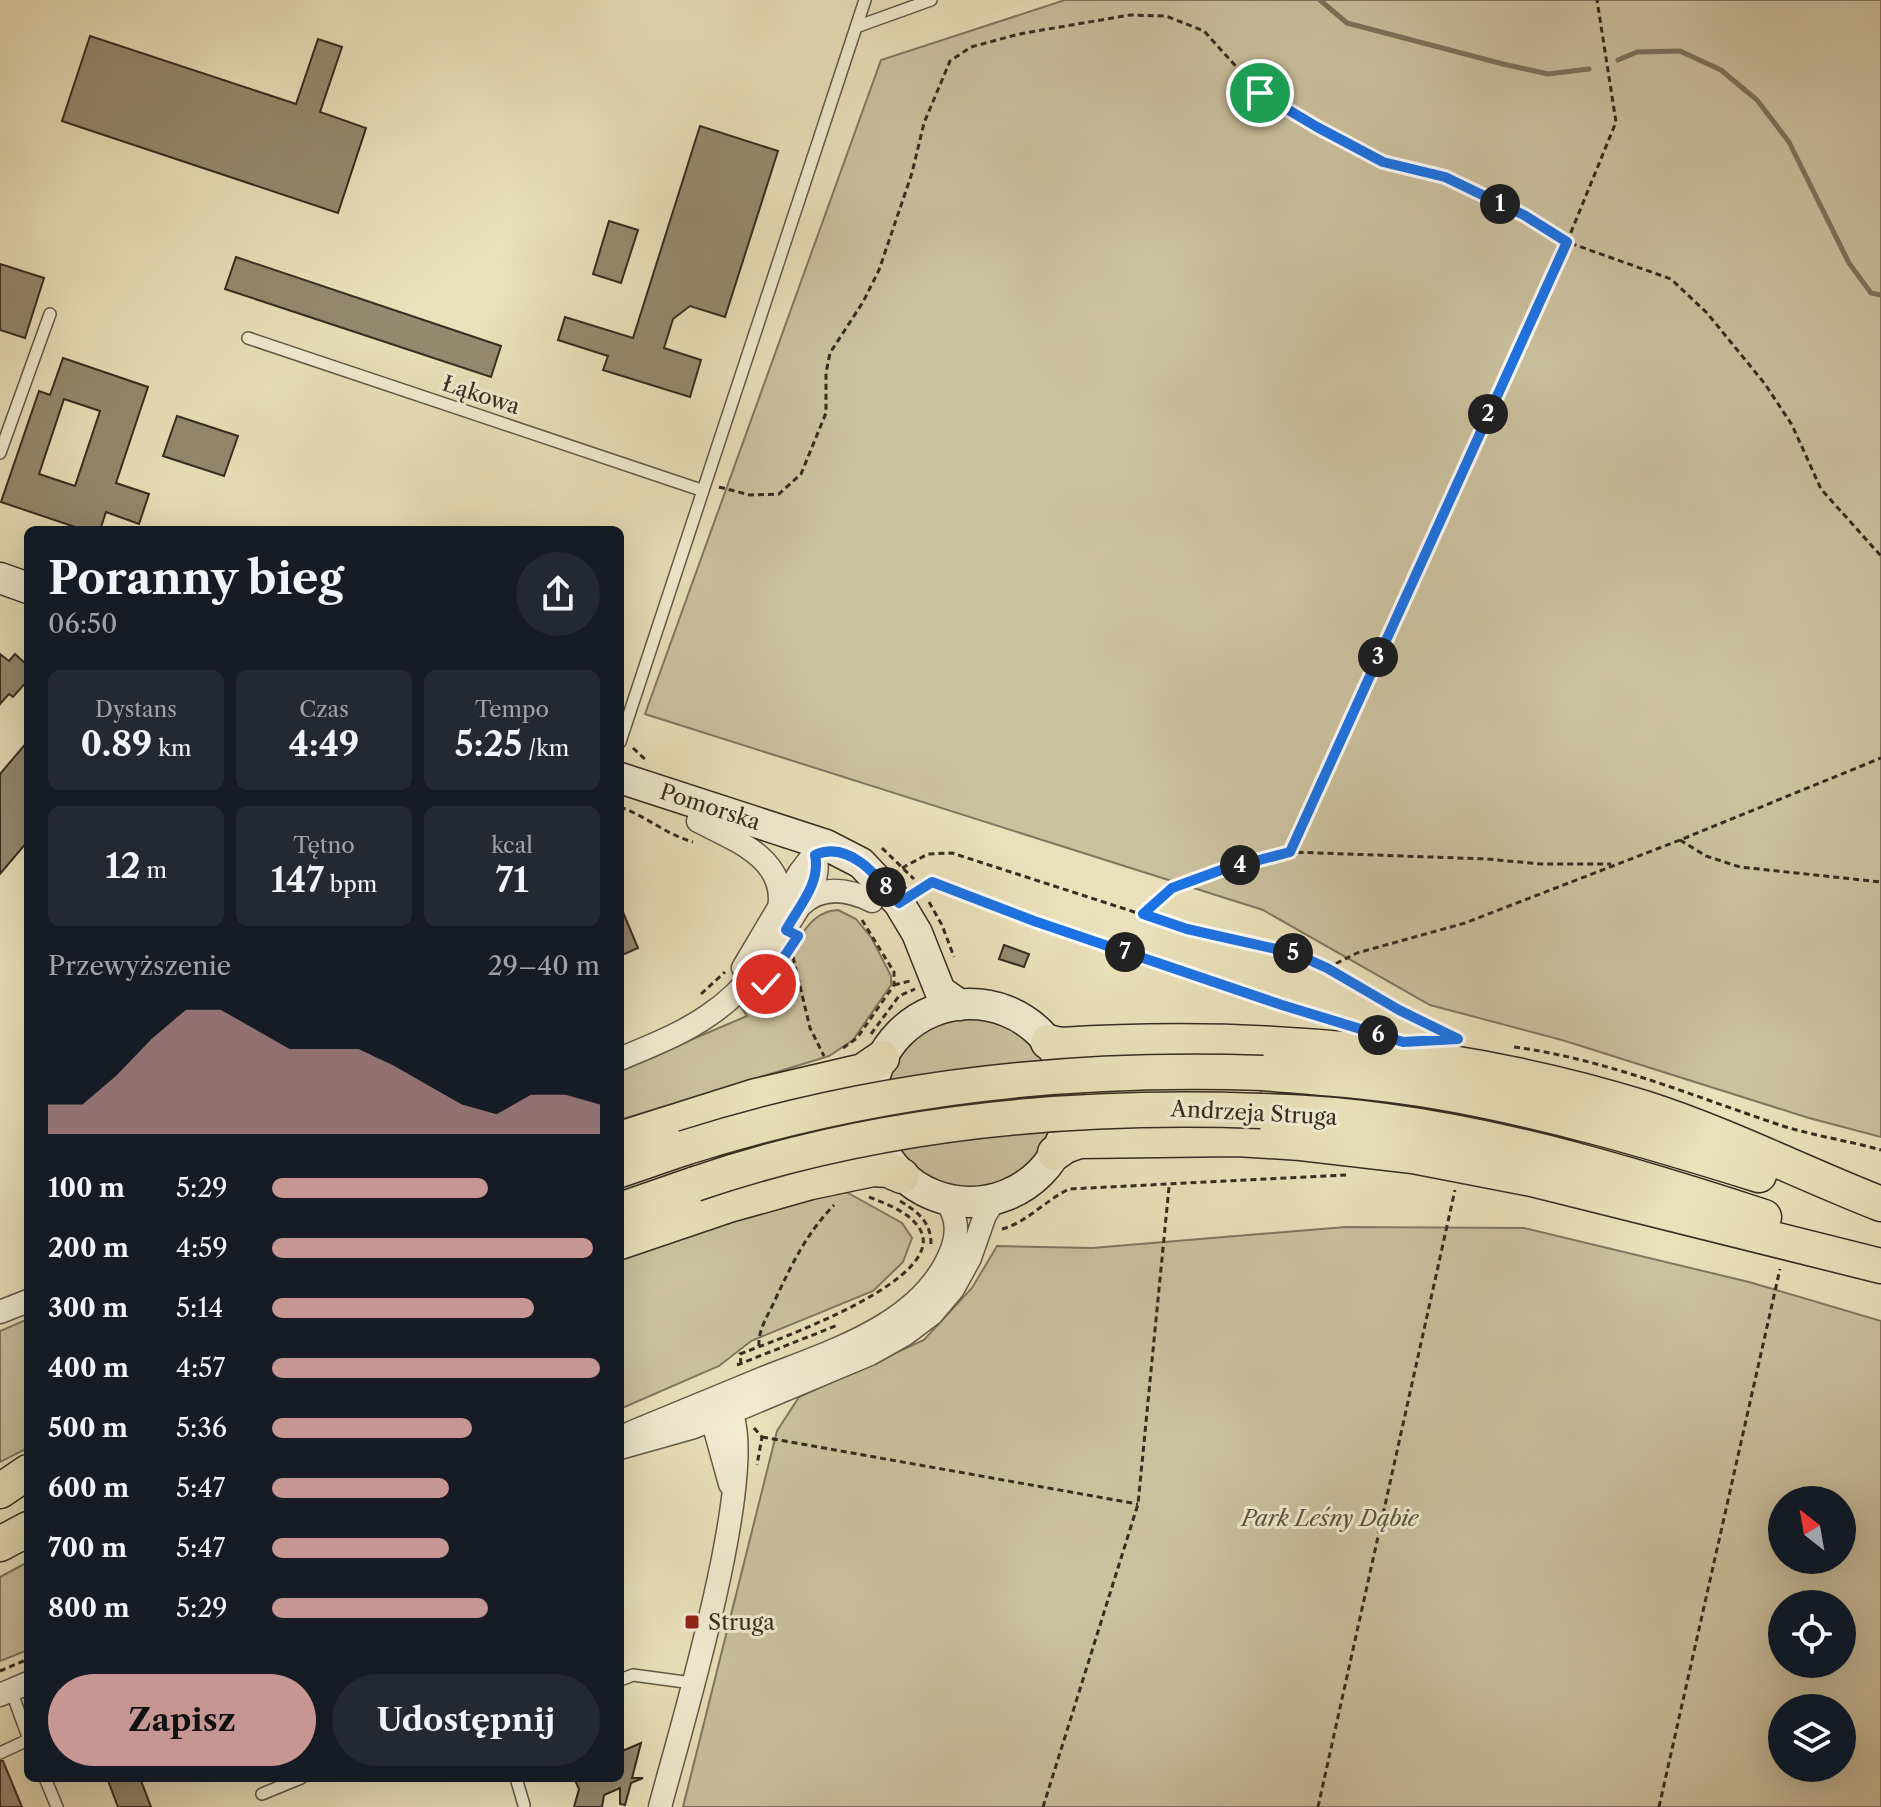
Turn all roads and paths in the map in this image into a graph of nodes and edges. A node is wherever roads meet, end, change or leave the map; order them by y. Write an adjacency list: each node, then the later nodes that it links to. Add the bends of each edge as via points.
1 (865, 0): 4 (lane)
2 (931, 0): 4 (lane)
3 (1597, 0): 5 (path, via 1616,122)
4 (856, 27): 9 (lane)
5 (1567, 242): 9 (path, via 1445,177 1383,162 1317,127 1260,93 1204,31 1166,16 1130,15 971,47 950,61 937,89 879,270 830,353 826,413 801,474 779,494 750,495); 10 (path, via 1671,279 1707,313 1785,414 1821,489); 21 (path)
6 (50, 314): 8 (lane)
7 (248, 338): 9 (lane, Łąkowa)
8 (0, 453)
9 (703, 486): 13 (lane)
10 (1881, 556)
11 (0, 578): 12 (street)
12 (24, 587)
13 (624, 730)
14 (1881, 758): 19 (path)
15 (624, 780): 20 (street, Pomorska)
16 (624, 798): 18 (street, Pomorska)
17 (624, 808): 18 (path, via 684,840)
18 (699, 832): 20 (street, Pomorska); 26 (street, Pomorska, via 758,854 770,865)
19 (1680, 840): 22 (path); 24 (path, via 1740,867)
20 (817, 852): 25 (street, Pomorska, via 868,869); 26 (street, via 800,872)
21 (1290, 852): 22 (path); 27 (path, via 1172,888)
22 (1617, 864): 31 (path, via 1465,923 1357,953)
23 (896, 873): 27 (path, via 928,854 952,853)
24 (1881, 882)
25 (886, 902): 26 (street, via 828,891); 28 (lane, via 932,882); 33 (street, Pomorska, via 917,933 940,991); 34 (street, Pomorska, via 917,989 919,1008)
26 (788, 910): 38 (street, via 769,955 740,990 708,1016)
27 (1143, 914): 31 (path, via 1294,953)
28 (1034, 921): 35 (path)
29 (783, 962): 40 (path, via 791,949 810,1028)
30 (729, 967): 32 (path)
31 (1327, 968): 36 (path, via 1458,1039)
32 (692, 1001)
33 (960, 1005): 34 (street); 37 (street, via 1009,1012)
34 (912, 1023): 39 (street)
35 (1343, 1024)
36 (1444, 1040)
37 (1048, 1042): 42 (street, via 1069,1093 1067,1124); 51 (main road, via 1305,1046 1530,1079 1684,1122)
38 (624, 1057)
39 (882, 1058): 41 (main road, via 863,1071 756,1096); 45 (street, via 872,1089 872,1120 882,1149)
40 (830, 1064)
41 (624, 1138)
42 (1055, 1153): 48 (street, via 1036,1177); 58 (main road, via 1079,1141 1170,1138 1301,1143 1413,1156 1532,1179)
43 (624, 1169): 53 (main road, Andrzeja Struga, bridge, via 771,1123 962,1086 1111,1073 1263,1073 1421,1089 1555,1116)
44 (1358, 1175): 47 (path)
45 (902, 1176): 49 (street); 55 (main road, via 873,1169 811,1182)
46 (1456, 1184): 88 (path)
47 (1169, 1186): 54 (path, via 1069,1189 1012,1227); 70 (path)
48 (1004, 1196): 49 (street, via 973,1202); 54 (street, via 989,1208)
49 (943, 1198): 62 (street, via 954,1214 955,1241 939,1274 917,1299 868,1334)
50 (837, 1202): 61 (path, via 795,1256 761,1330)
51 (1881, 1204)
52 (624, 1209): 56 (main road, Andrzeja Struga, bridge, via 744,1169 846,1144 986,1120 1114,1109 1261,1111 1388,1122 1546,1152 1704,1197)
53 (1881, 1213)
54 (979, 1230): 62 (street, via 958,1281 924,1320 870,1354)
55 (624, 1241)
56 (1881, 1257)
57 (1781, 1261): 89 (path)
58 (1881, 1266)
59 (24, 1303): 60 (street)
60 (0, 1312)
61 (759, 1346)
62 (720, 1409): 63 (street); 65 (street); 75 (street, via 733,1492 725,1552)
63 (624, 1437)
64 (762, 1437): 70 (path)
65 (624, 1446)
66 (24, 1475): 68 (main road)
67 (24, 1488): 69 (main road)
68 (0, 1491)
69 (0, 1502)
70 (1138, 1504): 87 (path)
71 (24, 1534): 72 (main road)
72 (0, 1546)
73 (24, 1665): 76 (path)
74 (624, 1678): 75 (lane, via 633,1675)
75 (692, 1683): 86 (street)
76 (10, 1685): 77 (lane)
77 (24, 1726)
78 (24, 1740): 79 (lane)
79 (0, 1753)
80 (47, 1782): 85 (lane)
81 (291, 1782): 83 (lane)
82 (517, 1782): 84 (lane)
83 (262, 1794)
84 (524, 1805)
85 (57, 1807)
86 (660, 1807)
87 (1043, 1807)
88 (1318, 1807)
89 (1659, 1807)

